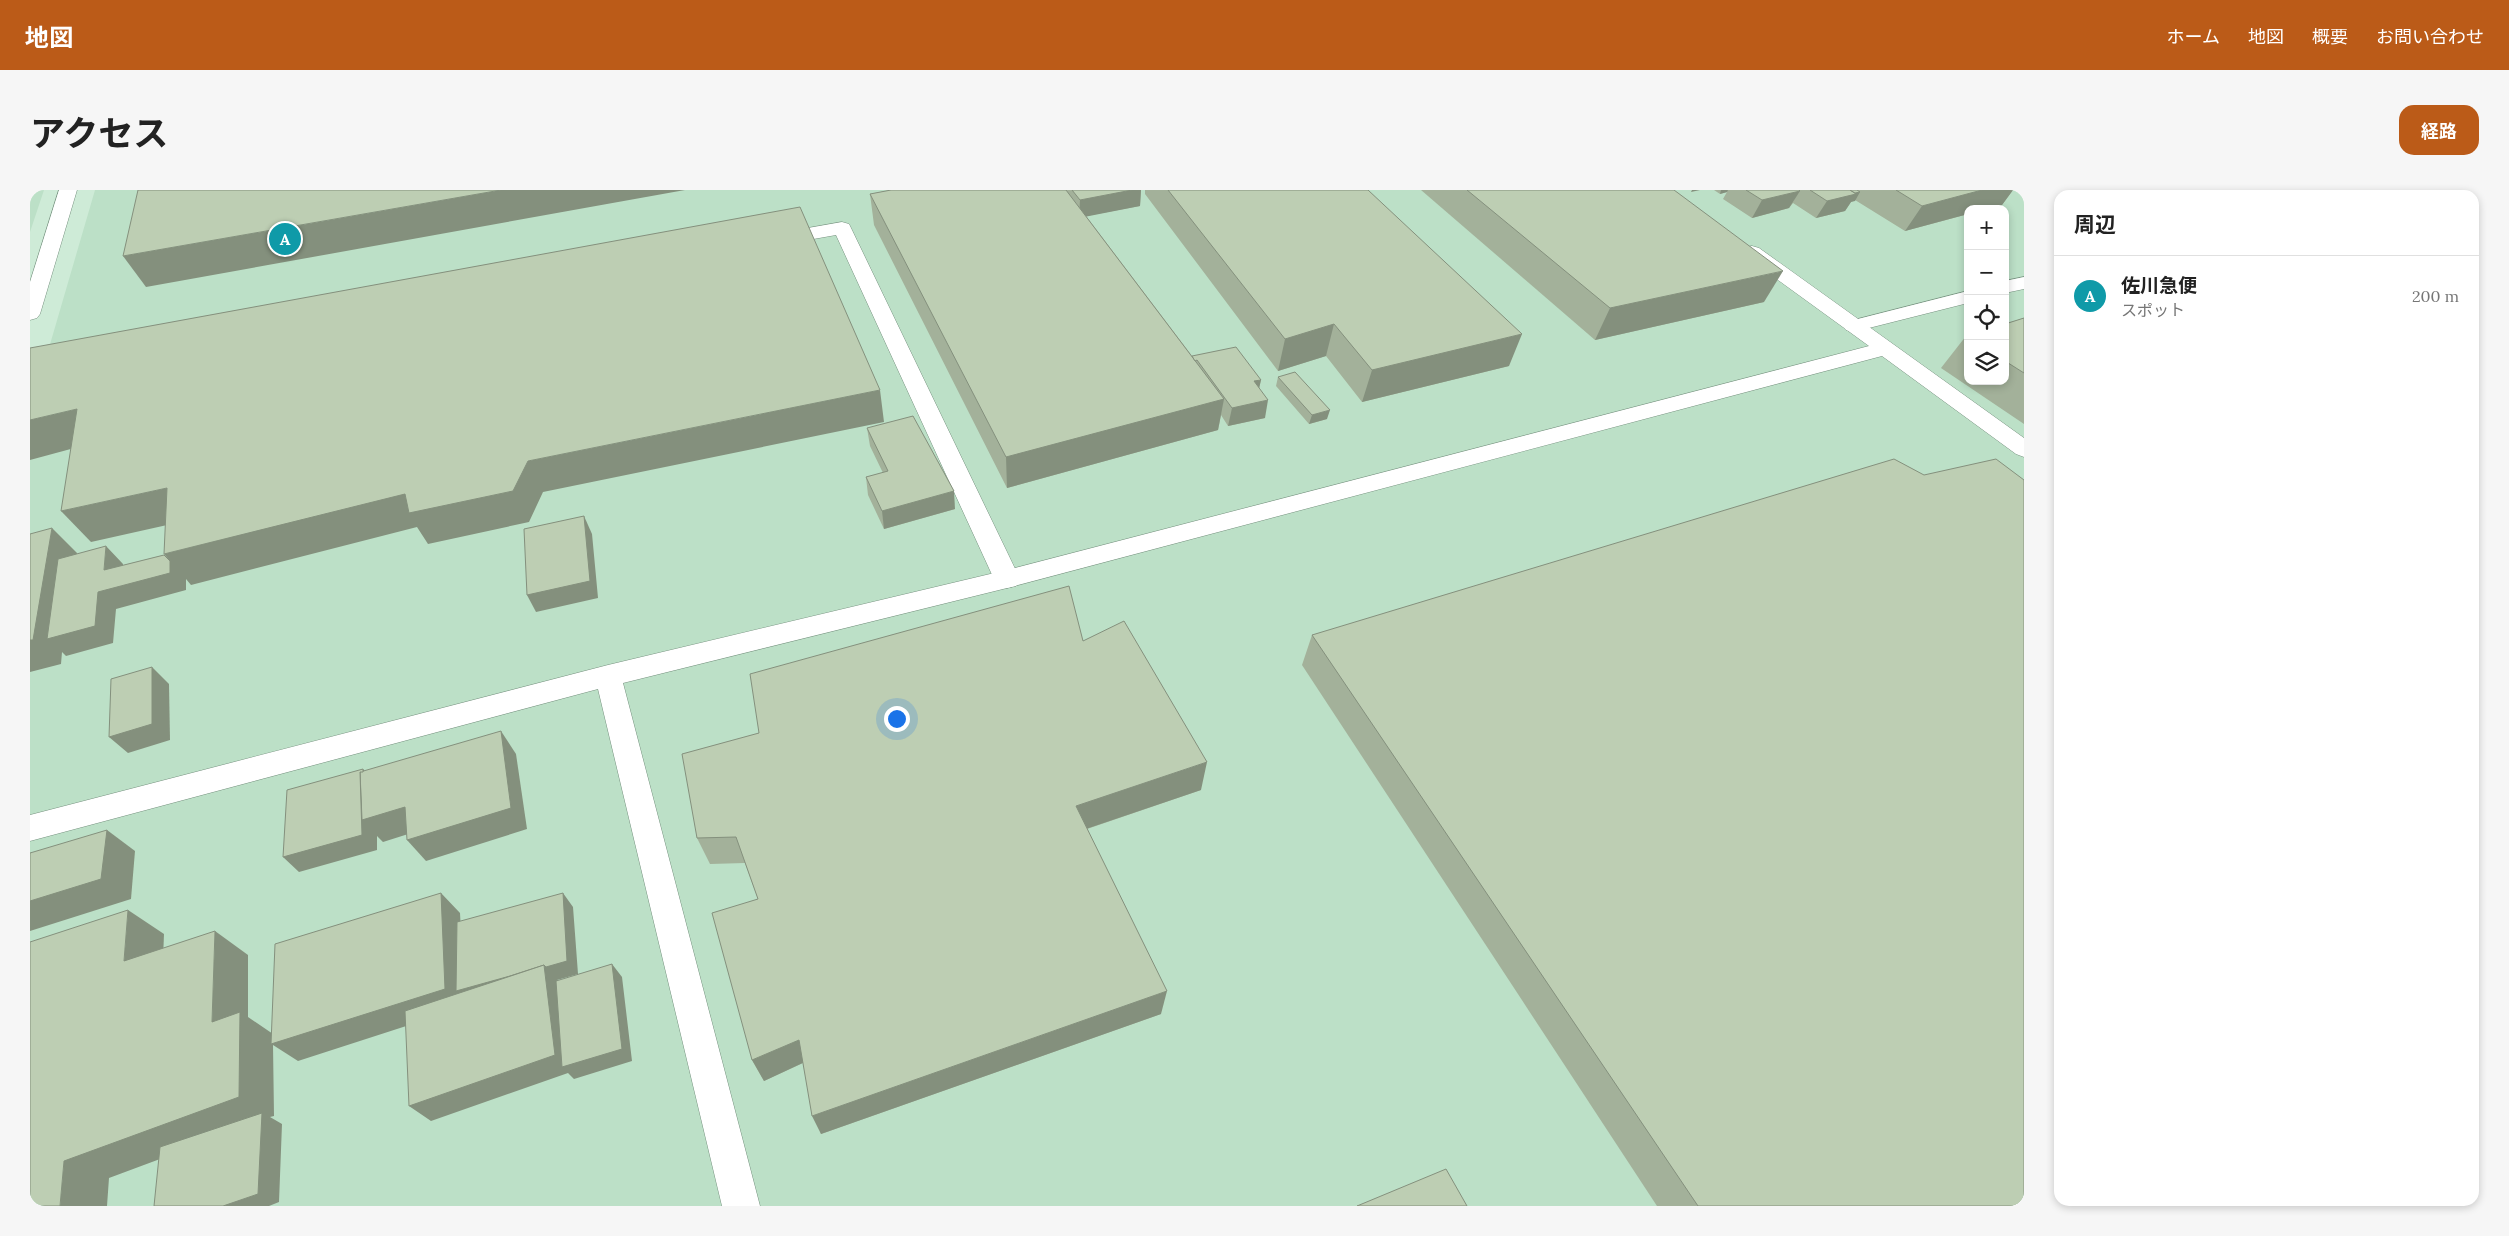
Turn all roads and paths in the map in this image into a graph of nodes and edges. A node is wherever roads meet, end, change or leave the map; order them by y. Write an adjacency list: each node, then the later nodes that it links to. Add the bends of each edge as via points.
1 (68, 190): 7 (street)
2 (1740, 243): 8 (street)
3 (754, 244): 11 (street, via 842,228)
4 (2024, 283): 5 (street)
5 (2009, 286)
6 (1964, 298): 8 (street)
7 (30, 314)
8 (1853, 326): 9 (street)
9 (1883, 349): 10 (street); 11 (street)
10 (2024, 449)
11 (1007, 579): 12 (street)
12 (608, 676): 13 (street); 14 (street)
13 (30, 828)
14 (741, 1206)

